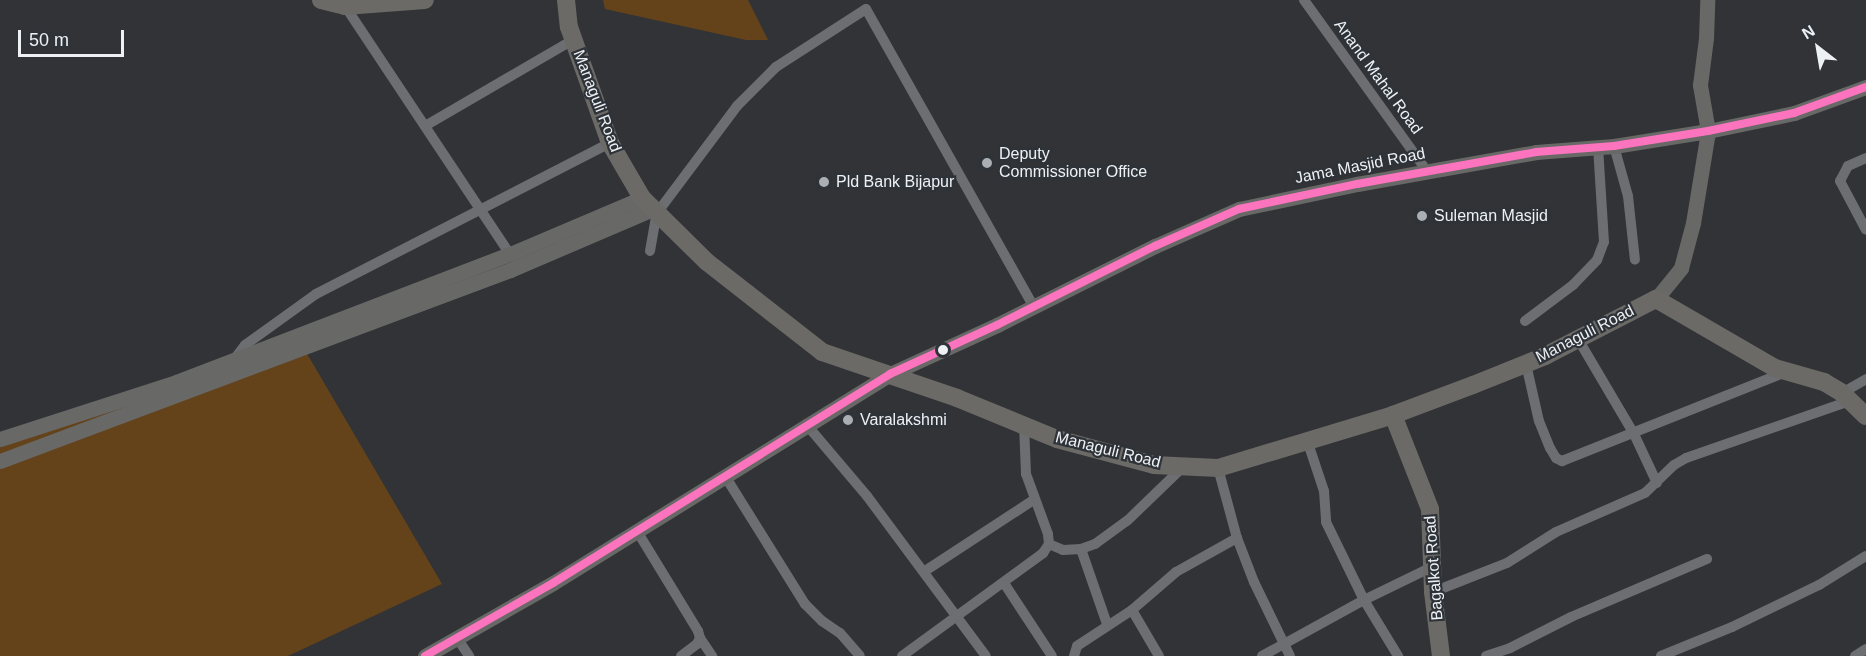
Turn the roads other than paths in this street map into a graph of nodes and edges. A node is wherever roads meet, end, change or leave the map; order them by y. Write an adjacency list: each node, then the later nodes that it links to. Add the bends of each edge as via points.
1 (321, 0): 6 (main road)
2 (425, 0): 6 (main road)
3 (566, 0): 7 (main road, Managuli Road)
4 (1304, 0): 15 (street, Anand Mahal Road)
5 (1707, 0): 10 (street, via 1700,85)
6 (345, 6): 9 (street)
7 (573, 40): 9 (street); 11 (main road, Managuli Road)
8 (1866, 87): 10 (street, Jama Masjid Road, via 1794,113)
9 (425, 126): 17 (street)
10 (1708, 131): 12 (street, Jama Masjid Road); 22 (street, via 1693,223 1681,268)
11 (610, 143): 16 (main road, Managuli Road); 17 (street)
12 (1614, 146): 13 (street, Jama Masjid Road); 21 (street, via 1628,196)
13 (1598, 147): 15 (street, Jama Masjid Road, via 1536,152); 24 (street, via 1604,242 1597,260 1573,285)
14 (1866, 158): 18 (street, via 1848,166 1840,181)
15 (1427, 171): 23 (street, Jama Masjid Road, via 1239,210 1155,246)
16 (651, 207): 19 (street); 20 (street); 23 (street, via 737,106 776,67 866,9); 29 (main road, Managuli Road, via 707,262 822,352); 30 (street, via 510,270)
17 (481, 209): 20 (street); 26 (street, via 302,303 245,345)
18 (1866, 230)
19 (650, 251)
20 (510, 254): 26 (street)
21 (1635, 260)
22 (1656, 299): 25 (main road, Managuli Road); 28 (main road, via 1775,368)
23 (1034, 307): 29 (street, Jama Masjid Road)
24 (1525, 321)
25 (1578, 339): 27 (main road, Managuli Road); 37 (street)
26 (234, 359): 30 (street); 38 (street)
27 (1526, 364): 33 (main road, Managuli Road); 37 (street, via 1539,421 1556,458 1572,459)
28 (1787, 371): 32 (main road, via 1824,382); 37 (street)
29 (890, 374): 35 (street, Jama Masjid Road); 36 (main road, Managuli Road)
30 (230, 376): 40 (street)
31 (1866, 379): 32 (street)
32 (1846, 397): 34 (main road); 44 (street, via 1686,458)
33 (1393, 415): 39 (main road, Managuli Road); 52 (main road, Bagalkot Road, via 1430,509)
34 (1866, 416)
35 (806, 424): 43 (street, Jama Masjid Road); 53 (street)
36 (1024, 424): 41 (main road, Managuli Road, via 1057,438 1154,465); 45 (street, via 1026,474)
37 (1634, 434): 44 (street)
38 (0, 440)
39 (1308, 443): 42 (main road, Managuli Road); 56 (street, via 1324,491 1326,522)
40 (0, 461)
41 (1184, 466): 42 (main road, Managuli Road); 49 (street, via 1127,521 1095,544)
42 (1218, 468): 47 (street)
43 (725, 476): 46 (street, Jama Masjid Road); 69 (street, via 805,604)
44 (1657, 483): 55 (street, via 1626,503 1556,532 1507,563)
45 (1035, 499): 48 (street); 53 (street)
46 (637, 531): 60 (street, Jama Masjid Road); 61 (street)
47 (1237, 538): 57 (street, via 1176,572); 62 (street)
48 (1049, 544): 49 (street, via 1063,550); 54 (street, via 1043,554)
49 (1081, 549): 59 (street)
50 (1866, 556): 80 (street, via 1819,585)
51 (1707, 560): 79 (street)
52 (1432, 567): 55 (main road, Bagalkot Road); 56 (street)
53 (925, 571): 58 (street)
54 (1004, 583): 58 (street); 72 (street)
55 (1433, 592): 78 (main road, Bagalkot Road)
56 (1364, 600): 62 (street); 77 (street)
57 (1132, 610): 59 (street); 74 (street)
58 (958, 617): 64 (street); 71 (street)
59 (1107, 624): 73 (street, via 1077,646)
60 (458, 638): 65 (street, Jama Masjid Road); 66 (street)
61 (700, 638): 67 (street); 68 (street)
62 (1284, 643): 75 (street); 76 (street)
63 (1866, 649): 81 (street)
64 (917, 652): 70 (street)
65 (425, 656)
66 (469, 656)
67 (681, 656)
68 (712, 656)
69 (860, 656)
70 (903, 656)
71 (986, 656)
72 (1052, 656)
73 (1074, 656)
74 (1159, 656)
75 (1262, 656)
76 (1290, 656)
77 (1398, 656)
78 (1441, 656)
79 (1486, 656)
80 (1661, 656)
81 (1855, 656)

